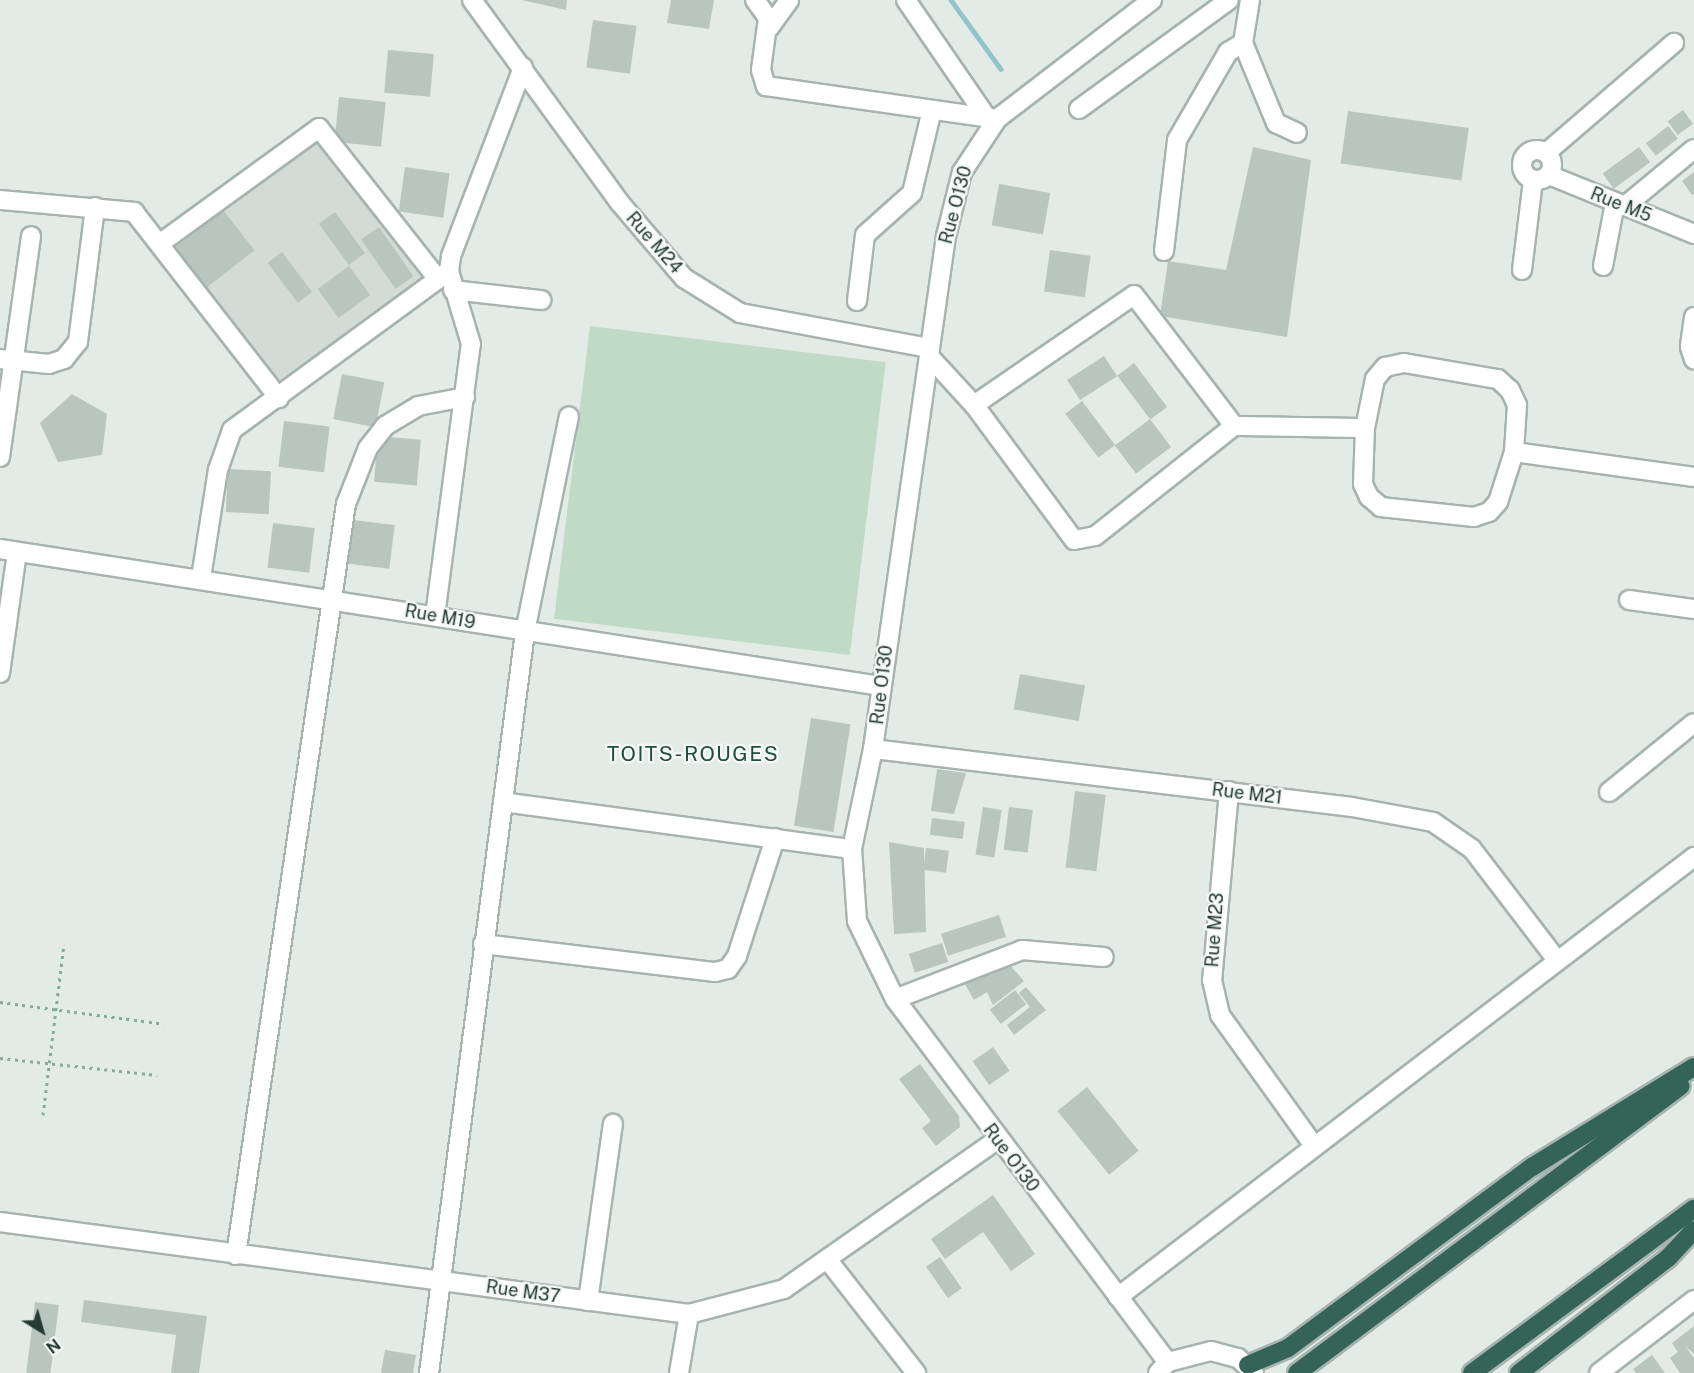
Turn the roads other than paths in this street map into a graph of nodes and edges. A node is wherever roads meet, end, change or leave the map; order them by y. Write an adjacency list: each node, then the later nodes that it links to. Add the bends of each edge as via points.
1 (472, 0): 11 (street, Rue M24)
2 (755, 0): 8 (street)
3 (789, 0): 8 (street)
4 (906, 0): 14 (street)
5 (1152, 0): 14 (street, Rue O130)
6 (1230, 0): 12 (street)
7 (1250, 0): 9 (street)
8 (768, 28): 13 (street, via 761,70 766,86)
9 (1243, 43): 15 (street, via 1276,123); 25 (street, via 1228,52 1177,140)
10 (1674, 43): 17 (street)
11 (523, 67): 28 (street); 33 (street, Rue M24, via 642,232 710,298 775,322)
12 (1078, 109)
13 (932, 110): 14 (street); 31 (street, via 912,193 865,235)
14 (991, 117): 33 (street, Rue O130, via 962,172 946,236)
15 (1297, 133)
16 (1694, 149): 20 (street)
17 (1546, 153): 18 (street, via 1552,163); 18 (street, via 1535,150 1525,156 1522,167)
18 (1541, 177): 20 (street, Rue M5); 27 (street)
19 (0, 200): 21 (street)
20 (1620, 204): 22 (street, Rue M5); 26 (street)
21 (95, 207): 24 (street, via 134,212); 35 (street, via 78,342 64,359 49,364)
22 (1694, 234)
23 (31, 236): 35 (street)
24 (162, 242): 28 (street, via 319,128); 37 (street)
25 (1164, 251)
26 (1603, 266)
27 (1522, 270)
28 (443, 275): 29 (street); 37 (street)
29 (453, 290): 30 (street); 36 (street, via 471,344)
30 (541, 300)
31 (857, 301)
32 (1694, 317): 34 (street)
33 (929, 352): 38 (street); 53 (street, Rue O130)
34 (1694, 359)
35 (7, 360): 43 (street)
36 (465, 397): 47 (street, via 418,406 376,436 346,504); 50 (street)
37 (279, 398): 46 (street, via 225,439)
38 (974, 405): 40 (street, via 1134,295); 40 (street, via 1074,540 1095,536)
39 (569, 416): 51 (street)
40 (1234, 426): 41 (street)
41 (1365, 428): 42 (street, via 1376,379 1385,367 1404,363 1498,380 1517,405); 42 (street, via 1363,484 1381,507 1474,517 1489,512 1498,502)
42 (1514, 452): 44 (street)
43 (0, 457)
44 (1694, 477)
45 (8, 551): 46 (street, Rue M19); 52 (street)
46 (201, 578): 47 (street, Rue M19)
47 (331, 597): 50 (street, Rue M19); 74 (street)
48 (1629, 600): 49 (street)
49 (1694, 609)
50 (435, 616): 51 (street, Rue M19)
51 (525, 632): 53 (street, Rue M19); 58 (street)
52 (0, 673)
53 (880, 686): 55 (street, Rue O130)
54 (1694, 723): 57 (street)
55 (873, 749): 56 (street, Rue M21); 60 (street, Rue O130)
56 (1229, 791): 64 (street, Rue M21, via 1352,807 1452,831); 70 (street, Rue M23, via 1212,980 1220,1015)
57 (1609, 792)
58 (502, 802): 59 (street); 62 (street)
59 (775, 838): 60 (street); 62 (street, via 737,956 728,969 715,972)
60 (852, 849): 65 (street, Rue O130, via 858,921)
61 (1694, 856): 64 (street)
62 (483, 944): 76 (street)
63 (1104, 957): 65 (street, via 1023,950)
64 (1557, 960): 70 (street)
65 (895, 999): 69 (street, Rue O130)
66 (1694, 1066): 82 (highway, via 1532,1167 1288,1348)
67 (1694, 1076): 83 (highway)
68 (613, 1124): 79 (street)
69 (997, 1140): 75 (street, Rue M37); 77 (street, Rue O130)
70 (1314, 1146): 77 (street)
71 (1694, 1209): 87 (highway)
72 (0, 1222): 74 (street, Rue M37)
73 (1694, 1230): 88 (highway, via 1668,1258)
74 (236, 1255): 76 (street, Rue M37)
75 (827, 1258): 80 (street, Rue M37, via 758,1300); 86 (street)
76 (437, 1279): 79 (street, Rue M37); 84 (street)
77 (1118, 1297): 81 (street, Rue O130)
78 (1694, 1300): 89 (street)
79 (588, 1301): 80 (street, Rue M37)
80 (689, 1314): 85 (street)
81 (1163, 1367): 82 (street, via 1211,1351)
82 (1251, 1369)
83 (1301, 1370)
84 (429, 1373)
85 (680, 1373)
86 (916, 1373)
87 (1472, 1373)
88 (1519, 1373)
89 (1599, 1373)

